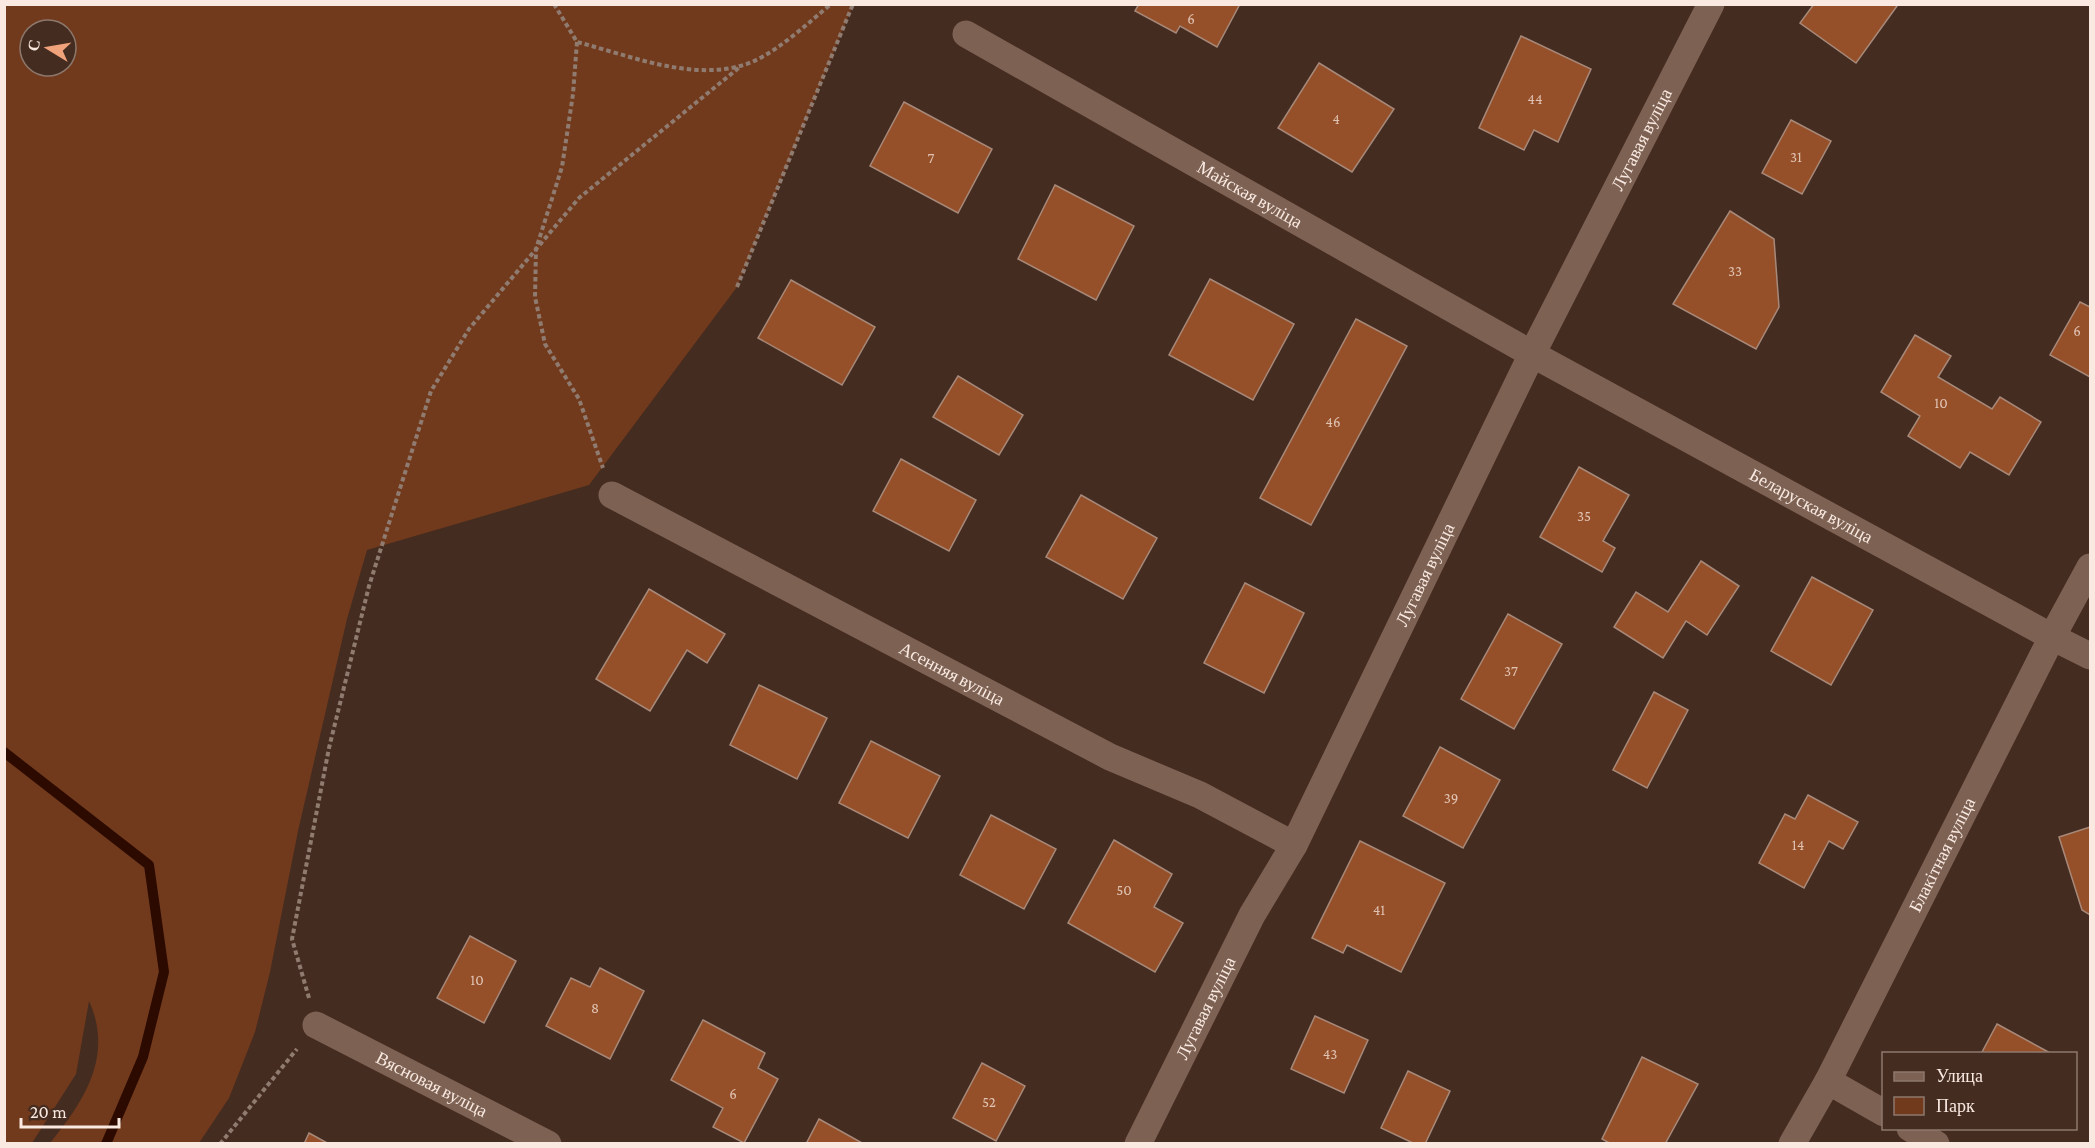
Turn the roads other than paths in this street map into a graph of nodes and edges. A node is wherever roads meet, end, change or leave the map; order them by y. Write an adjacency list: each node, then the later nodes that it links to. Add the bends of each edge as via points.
1 (1711, 4): 3 (street, Лугавая вуліца)
2 (966, 34): 3 (street, Майская вуліца)
3 (1532, 354): 6 (street, Беларуская вуліца); 8 (street, Лугавая вуліца)
4 (612, 495): 8 (street, Асенняя вуліца, via 1110,757 1200,795)
5 (2091, 567): 6 (street, Блакітная вуліца)
6 (2052, 637): 7 (street, Беларуская вуліца); 10 (street, Блакітная вуліца)
7 (2091, 656)
8 (1294, 844): 14 (street, Лугавая вуліца, via 1252,915)
9 (316, 1025): 13 (street, Вясновая вуліца)
10 (1828, 1082): 11 (street); 15 (street, Блакітная вуліца)
11 (1882, 1112)
12 (1913, 1130): 16 (street)
13 (548, 1143)
14 (1138, 1143)
15 (1792, 1143)
16 (1936, 1143)

